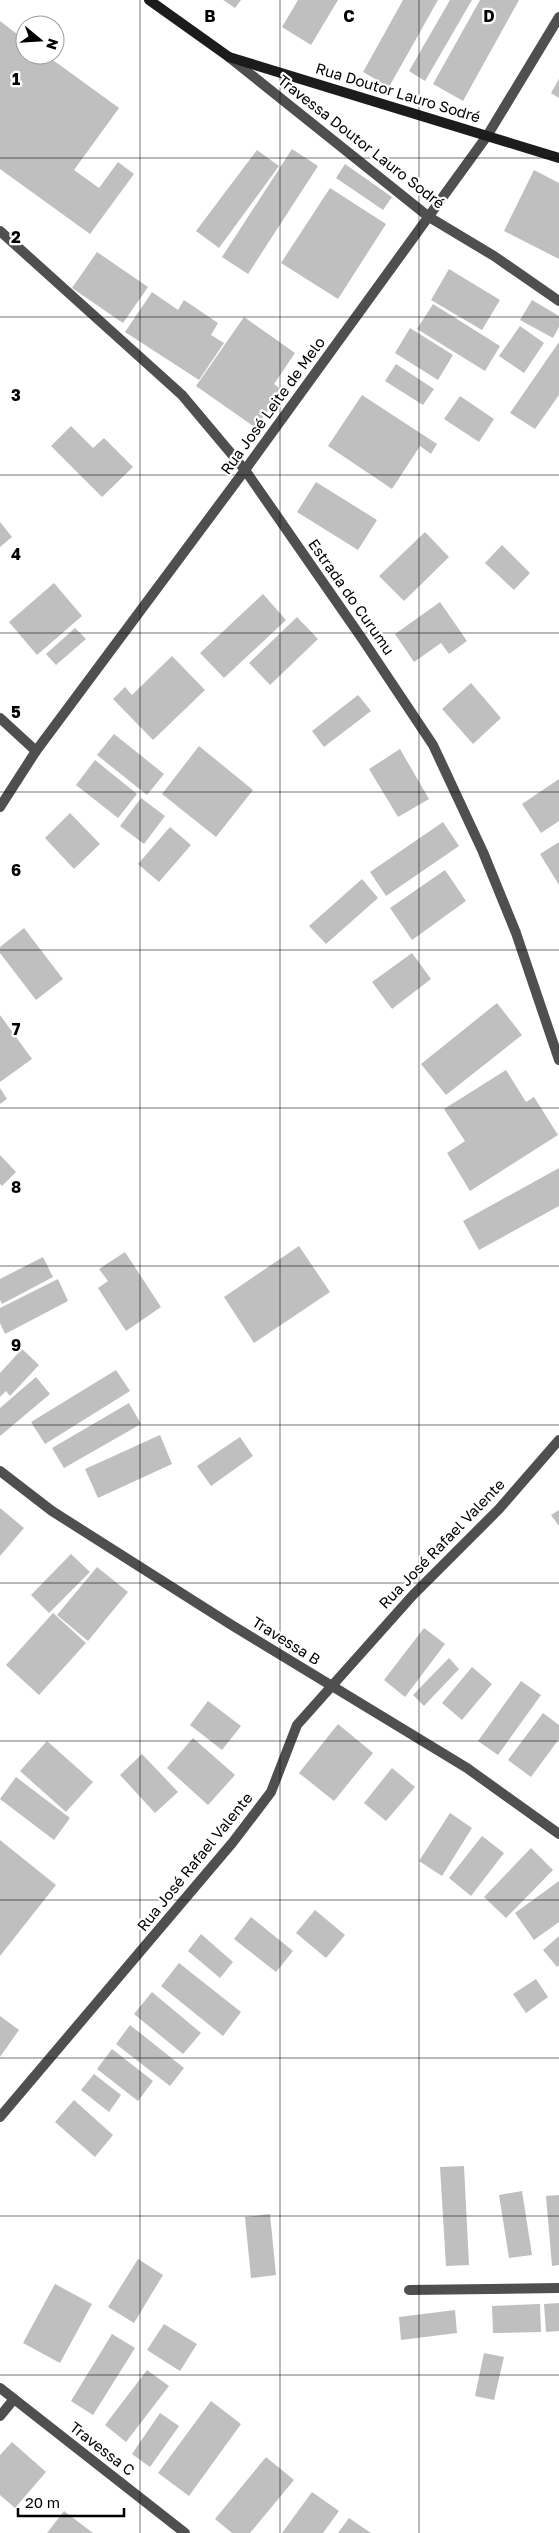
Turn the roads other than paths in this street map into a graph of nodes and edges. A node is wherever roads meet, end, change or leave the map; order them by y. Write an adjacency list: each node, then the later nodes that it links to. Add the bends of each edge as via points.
1 (150, 0): 3 (street, Travessa Doutor Lauro Sodré)
2 (559, 17): 4 (street, Rua José Leite de Melo)
3 (229, 57): 4 (street, Rua Doutor Lauro Sodré); 6 (street, Travessa Doutor Lauro Sodré)
4 (487, 136): 5 (street, Rua Doutor Lauro Sodré); 6 (street, Rua José Leite de Melo)
5 (559, 158)
6 (429, 217): 8 (street, Travessa Doutor Lauro Sodré, via 494,256); 9 (street, Rua José Leite de Melo)
7 (0, 231): 9 (street, Estrada do Curumu, via 182,395)
8 (559, 301)
9 (245, 470): 11 (street, Rua José Leite de Melo); 13 (street, Estrada do Curumu, via 433,745 483,852 516,933)
10 (0, 718): 11 (street)
11 (36, 751): 12 (street, Rua José Leite de Melo)
12 (0, 807)
13 (559, 1060)
14 (559, 1440): 16 (street, Rua José Rafael Valente, via 499,1509 414,1594)
15 (0, 1471): 16 (street, Travessa B, via 52,1511)
16 (330, 1686): 17 (street, Travessa B, via 467,1768); 18 (street, Rua José Rafael Valente, via 297,1725 271,1792 233,1842)
17 (559, 1834)
18 (0, 2117)
19 (559, 2288): 20 (street)
20 (409, 2290)
21 (0, 2388): 22 (street, Travessa C)
22 (14, 2399): 23 (street); 24 (street, Travessa C)
23 (0, 2416)
24 (185, 2533)

